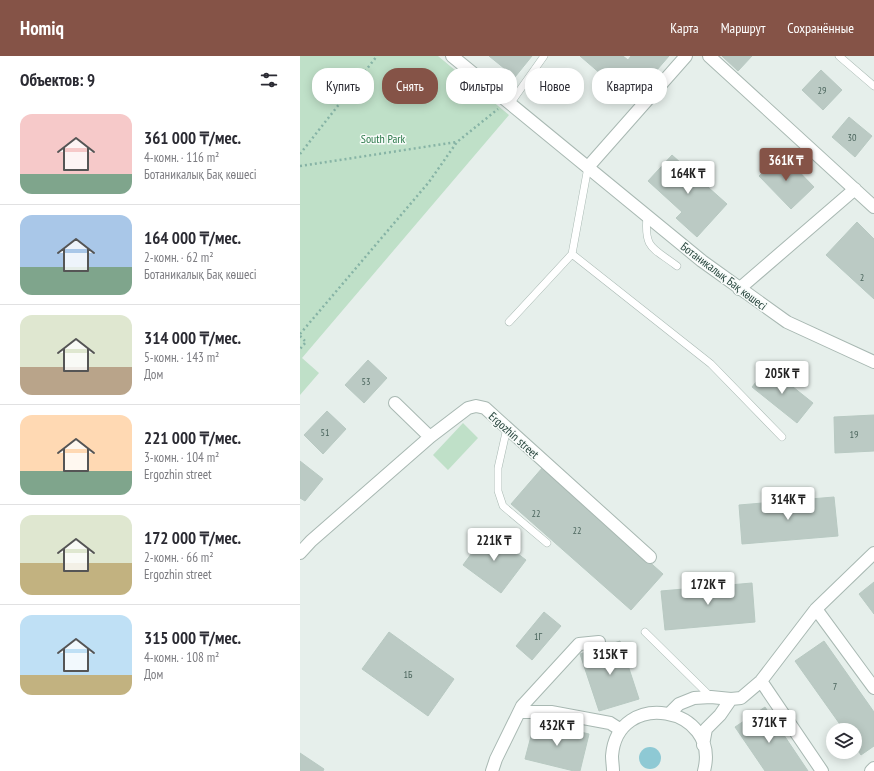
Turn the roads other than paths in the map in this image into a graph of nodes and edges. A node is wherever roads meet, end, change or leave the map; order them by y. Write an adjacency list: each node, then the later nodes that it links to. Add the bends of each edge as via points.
1 (452, 56): 6 (street, Ботаникалық Бақ көшесі)
2 (544, 56): 8 (lane)
3 (686, 56): 10 (street)
4 (709, 56): 11 (street)
5 (839, 56): 7 (lane)
6 (467, 68)
7 (874, 86)
8 (517, 90)
9 (510, 104): 10 (street, Ботаникалық Бақ көшесі)
10 (588, 167): 13 (street, Ботаникалық Бақ көшесі); 14 (lane)
11 (855, 189): 12 (street); 16 (street)
12 (874, 207)
13 (647, 216): 15 (lane, via 646,232 650,245); 16 (street, Ботаникалық Бақ көшесі)
14 (572, 254): 17 (lane); 22 (lane, via 711,364)
15 (677, 266)
16 (739, 289): 18 (street, Ботаникалық Бақ көшесі, via 787,322)
17 (509, 322)
18 (874, 362)
19 (395, 403): 21 (street)
20 (507, 428): 21 (street, Ergozhin street, via 484,408 476,406 468,408); 23 (lane, via 498,468 498,491 503,506); 26 (street, Ergozhin street)
21 (430, 437): 24 (street, Ergozhin street)
22 (782, 437)
23 (546, 543)
24 (300, 553)
25 (874, 553): 27 (street)
26 (650, 557)
27 (816, 609): 30 (street); 31 (street)
28 (645, 632): 32 (lane)
29 (599, 642): 34 (street, via 579,644)
30 (761, 681): 33 (street, via 741,698); 42 (street)
31 (874, 688)
32 (711, 697): 33 (street); 35 (street, via 694,698 678,704)
33 (731, 699): 37 (street, via 706,730)
34 (519, 712): 36 (street, via 552,712 610,723); 39 (street)
35 (670, 713): 36 (street, via 643,714); 37 (street, via 690,724)
36 (621, 730): 40 (street, via 612,756)
37 (703, 745): 41 (street)
38 (874, 768): 43 (street)
39 (492, 771)
40 (613, 771)
41 (704, 771)
42 (822, 771)
43 (871, 771)

